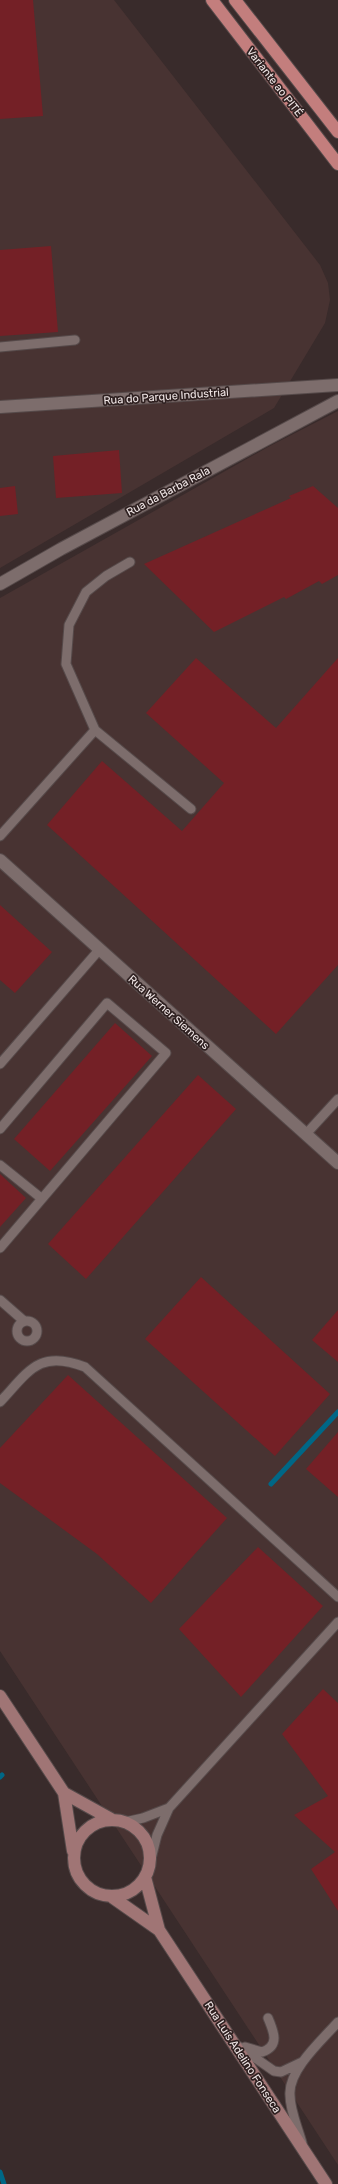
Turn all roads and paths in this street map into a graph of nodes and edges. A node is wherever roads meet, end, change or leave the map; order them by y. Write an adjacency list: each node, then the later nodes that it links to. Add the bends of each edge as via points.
1 (212, 0): 4 (main road, Variante ao PITÉ)
2 (235, 0): 3 (main road, Variante ao PITÉ)
3 (338, 132)
4 (338, 164)
5 (76, 340): 6 (lane)
6 (0, 347)
7 (336, 384): 9 (street, Rua do Parque Industrial)
8 (338, 401): 11 (street, Rua da Barba Rala)
9 (0, 407)
10 (130, 562): 12 (lane, via 86,592 69,625 66,664)
11 (0, 584)
12 (95, 730): 13 (lane); 14 (lane)
13 (191, 809)
14 (0, 836)
15 (0, 860): 16 (street, Rua Werner Siemens)
16 (99, 950): 17 (lane); 20 (street, Rua Werner Siemens)
17 (0, 1064)
18 (338, 1099): 20 (lane)
19 (0, 1129): 23 (lane, via 107,1003 166,1053)
20 (306, 1134): 21 (street, Rua Werner Siemens)
21 (338, 1162)
22 (0, 1165): 23 (lane)
23 (41, 1198): 24 (lane)
24 (0, 1248)
25 (0, 1300): 26 (lane)
26 (24, 1322)
27 (0, 1402): 28 (lane, via 32,1367 54,1360 85,1367)
28 (338, 1597)
29 (338, 1622): 32 (lane)
30 (0, 1696): 31 (street)
31 (64, 1792): 33 (street); 35 (street)
32 (169, 1808): 34 (lane); 36 (lane, via 157,1835)
33 (111, 1819): 34 (street); 35 (street, via 92,1824 82,1832)
34 (125, 1822): 36 (street, via 139,1830 146,1840 150,1849)
35 (73, 1852): 38 (street, via 73,1865 84,1886 95,1893)
36 (150, 1863): 37 (street)
37 (145, 1877): 38 (street, via 132,1891); 39 (street, Rua Luís Adelino Fonseca)
38 (112, 1897): 39 (street, Rua Luís Adelino Fonseca)
39 (159, 1930): 42 (street, Rua Luís Adelino Fonseca)
40 (268, 2018): 42 (lane, via 275,2041 268,2050 255,2051)
41 (338, 2022): 43 (lane)
42 (234, 2043): 43 (lane, via 274,2071 280,2072); 44 (street, Rua Luís Adelino Fonseca)
43 (302, 2062): 44 (lane, via 289,2094)
44 (305, 2153): 45 (street, Rua Luís Adelino Fonseca)
45 (326, 2184)

